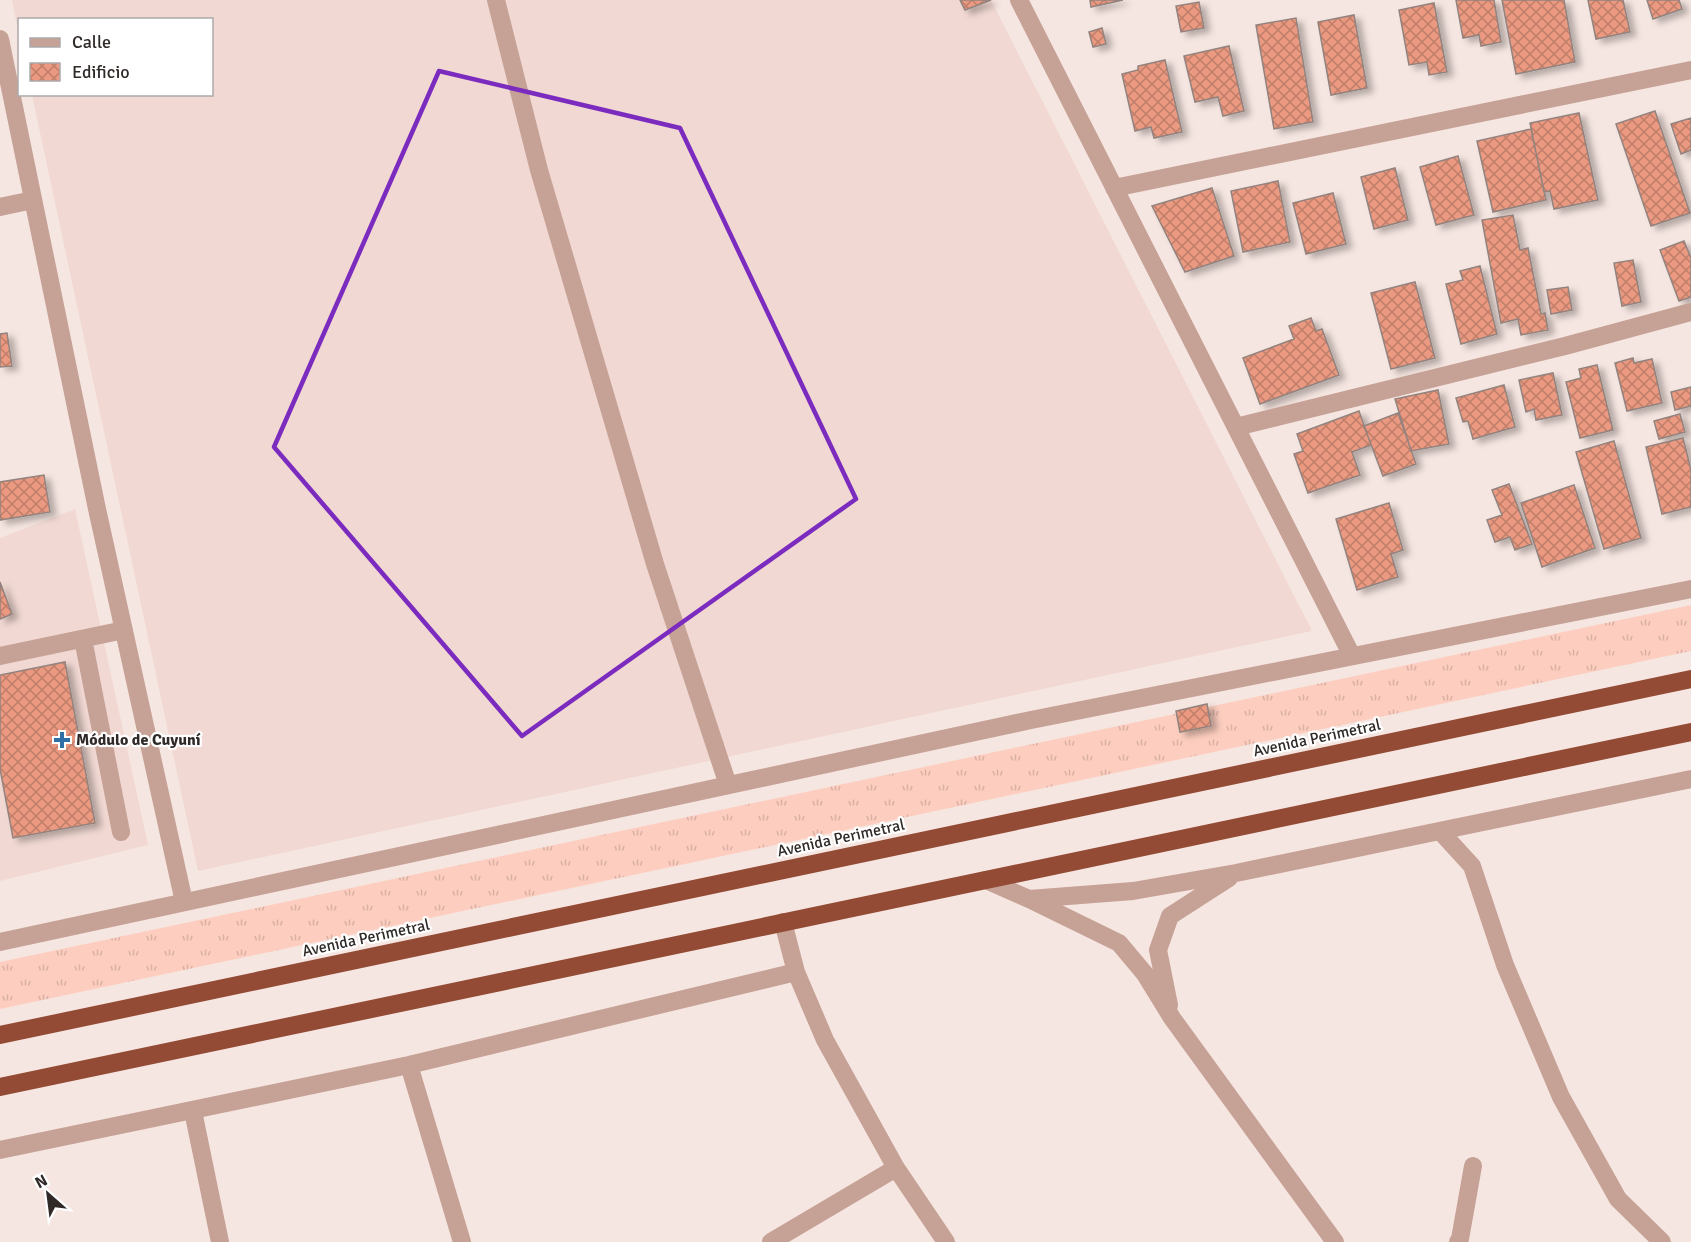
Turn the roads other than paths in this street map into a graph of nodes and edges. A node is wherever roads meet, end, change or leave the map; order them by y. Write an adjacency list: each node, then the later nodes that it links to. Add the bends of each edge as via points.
1 (496, 0): 18 (street, via 539,170 655,564)
2 (1019, 0): 5 (street)
3 (0, 39): 6 (street)
4 (1691, 70): 5 (street)
5 (1114, 188): 9 (street)
6 (33, 200): 7 (street); 11 (street)
7 (0, 207)
8 (1691, 312): 9 (street)
9 (1236, 427): 14 (street)
10 (1691, 589): 14 (street)
11 (124, 630): 12 (street); 24 (street)
12 (83, 639): 13 (street); 20 (street)
13 (0, 656)
14 (1352, 656): 18 (street)
15 (1691, 679): 29 (highway, Avenida Perimetral)
16 (1691, 732): 22 (highway)
17 (1691, 779): 19 (street)
18 (728, 785): 24 (street)
19 (1440, 831): 21 (street); 42 (street, via 1472,866 1505,965 1561,1097 1618,1199)
20 (121, 832)
21 (1236, 873): 23 (street, via 1133,891); 28 (street, via 1170,916 1158,950)
22 (986, 880): 23 (street); 25 (highway)
23 (1029, 899): 28 (street, via 1119,943 1145,974)
24 (183, 902): 26 (street)
25 (783, 922): 27 (street); 31 (highway)
26 (0, 942)
27 (796, 972): 30 (street); 35 (street, via 825,1040)
28 (1172, 1018): 40 (street)
29 (0, 1035)
30 (409, 1065): 32 (street); 37 (street)
31 (0, 1087)
32 (193, 1111): 33 (street); 36 (street)
33 (0, 1150)
34 (1473, 1166): 41 (street)
35 (896, 1168): 38 (street); 39 (street)
36 (220, 1242)
37 (462, 1242)
38 (771, 1242)
39 (946, 1242)
40 (1335, 1242)
41 (1458, 1242)
42 (1662, 1242)

